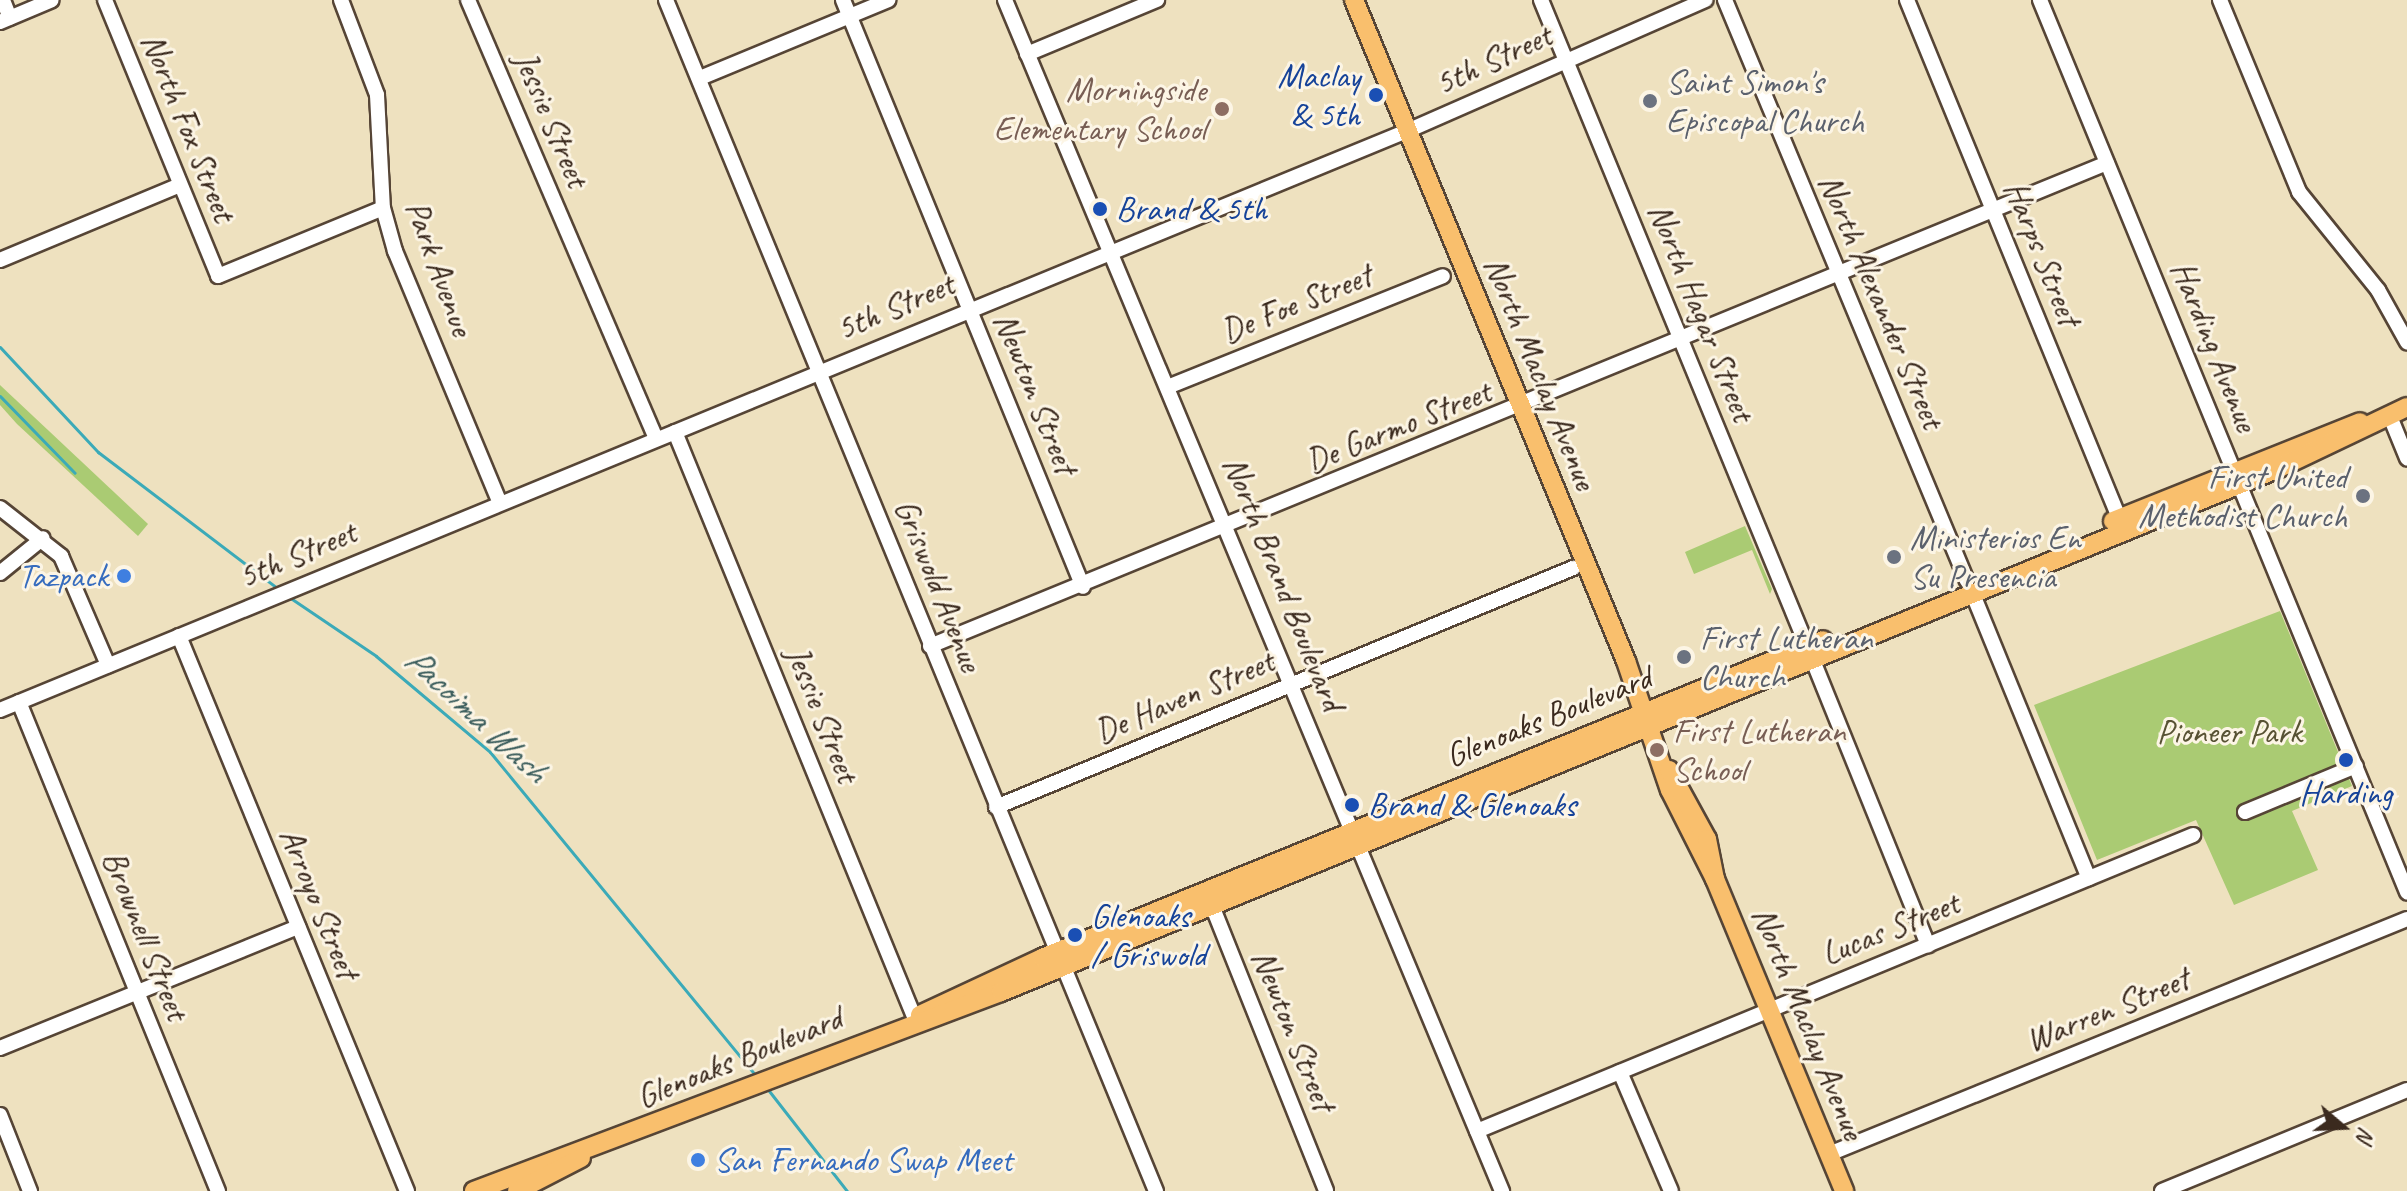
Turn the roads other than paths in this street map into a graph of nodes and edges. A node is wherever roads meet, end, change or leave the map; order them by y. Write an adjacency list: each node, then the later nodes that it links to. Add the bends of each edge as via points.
1 (3, 0): 19 (street)
2 (52, 0): 19 (street)
3 (105, 0): 25 (street, North Fox Street)
4 (341, 0): 26 (street, Park Avenue, via 377,95)
5 (468, 0): 41 (street, Jessie Street)
6 (666, 0): 22 (street, Griswold Avenue)
7 (843, 0): 18 (street, Newton Street)
8 (888, 0): 18 (street)
9 (1005, 0): 20 (street, North Brand Boulevard)
10 (1157, 0): 20 (street)
11 (1354, 0): 23 (main road, North Maclay Avenue)
12 (1541, 0): 21 (street, North Hagar Street)
13 (1705, 0): 21 (street, 5th Street)
14 (1725, 0): 30 (street, North Alexander Street)
15 (1907, 0): 27 (street, Harps Street)
16 (2040, 0): 24 (street, Harding Avenue)
17 (2220, 0): 34 (street, via 2299,192 2378,290)
18 (850, 16): 22 (street); 32 (street, Newton Street)
19 (5, 20)
20 (1027, 54): 28 (street, North Brand Boulevard)
21 (1565, 58): 23 (street, 5th Street); 33 (street, North Hagar Street)
22 (700, 78): 35 (street, Griswold Avenue)
23 (1407, 131): 28 (street, 5th Street); 37 (main road, North Maclay Avenue)
24 (2107, 163): 27 (street, De Garmo Street); 43 (street, Harding Avenue)
25 (180, 185): 26 (street, North Fox Street, via 218,276); 29 (street)
26 (383, 208): 44 (street, Park Avenue)
27 (1993, 210): 30 (street, De Garmo Street); 46 (street, Harps Street)
28 (1108, 248): 32 (street, 5th Street); 36 (street, North Brand Boulevard)
29 (0, 260)
30 (1838, 275): 33 (street, De Garmo Street); 51 (street, North Alexander Street)
31 (1443, 276): 36 (street, De Foe Street)
32 (968, 307): 35 (street, 5th Street); 52 (street, Newton Street)
33 (1681, 340): 37 (street, De Garmo Street); 55 (street, North Hagar Street)
34 (2407, 342)
35 (821, 370): 40 (street, 5th Street); 54 (street, Griswold Avenue)
36 (1170, 386): 47 (street, North Brand Boulevard)
37 (1521, 407): 47 (street, De Garmo Street); 60 (main road, North Maclay Avenue)
38 (2407, 407): 39 (main road, Glenoaks Boulevard)
39 (2389, 414): 42 (street); 43 (main road, Glenoaks Boulevard)
40 (675, 432): 41 (street, 5th Street); 75 (street, Jessie Street)
41 (656, 438): 44 (street, 5th Street)
42 (2407, 458)
43 (2236, 477): 46 (main road, Glenoaks Boulevard); 61 (street, Harding Avenue)
44 (500, 503): 53 (street, 5th Street)
45 (0, 508): 48 (street)
46 (2122, 524): 51 (main road, Glenoaks Boulevard)
47 (1229, 527): 52 (street, De Garmo Street); 57 (street, North Brand Boulevard)
48 (43, 538): 50 (street); 56 (street, via 71,572)
49 (1573, 568): 57 (street, De Haven Street)
50 (0, 573)
51 (1970, 586): 55 (main road, Glenoaks Boulevard); 66 (street, North Alexander Street)
52 (1083, 587): 54 (street, De Garmo Street)
53 (179, 636): 56 (street, 5th Street); 70 (street, Arroyo Street)
54 (930, 646): 62 (street, Griswold Avenue)
55 (1810, 652): 60 (main road, Glenoaks Boulevard); 71 (street, North Hagar Street)
56 (108, 665): 58 (street, 5th Street)
57 (1293, 684): 62 (street, De Haven Street); 65 (street, North Brand Boulevard)
58 (19, 702): 59 (street, 5th Street); 73 (street, Brownell Street)
59 (0, 710)
60 (1648, 718): 65 (main road, Glenoaks Boulevard); 74 (main road, North Maclay Avenue, via 1707,839 1715,879)
61 (2356, 766): 63 (street); 67 (street, Harding Avenue)
62 (996, 807): 72 (street, Griswold Avenue)
63 (2245, 812)
64 (2193, 835): 66 (street, Lucas Street)
65 (1356, 838): 68 (main road, Glenoaks Boulevard); 80 (street, North Brand Boulevard)
66 (2089, 878): 71 (street, Lucas Street)
67 (2407, 892)
68 (1209, 898): 72 (main road, Glenoaks Boulevard); 89 (street, Newton Street)
69 (2407, 919): 82 (street, Warren Street)
70 (298, 927): 73 (street); 85 (street, Arroyo Street)
71 (1928, 945): 74 (street, Lucas Street)
72 (1062, 958): 75 (main road, Glenoaks Boulevard); 88 (street, Griswold Avenue)
73 (137, 992): 76 (street); 84 (street, Brownell Street)
74 (1769, 1010): 77 (street, Lucas Street); 82 (main road, North Maclay Avenue)
75 (915, 1019): 81 (main road, Glenoaks Boulevard)
76 (0, 1048)
77 (1620, 1072): 80 (street, Lucas Street); 91 (street)
78 (2407, 1090): 93 (street)
79 (0, 1115): 83 (street)
80 (1477, 1131): 90 (street, North Brand Boulevard)
81 (587, 1154): 86 (main road, Glenoaks Boulevard); 87 (main road, Glenoaks Boulevard)
82 (1829, 1154): 92 (main road, North Maclay Avenue)
83 (30, 1191)
84 (218, 1191)
85 (407, 1191)
86 (474, 1191)
87 (517, 1191)
88 (1156, 1191)
89 (1326, 1191)
90 (1502, 1191)
91 (1671, 1191)
92 (1844, 1191)
93 (2162, 1191)

